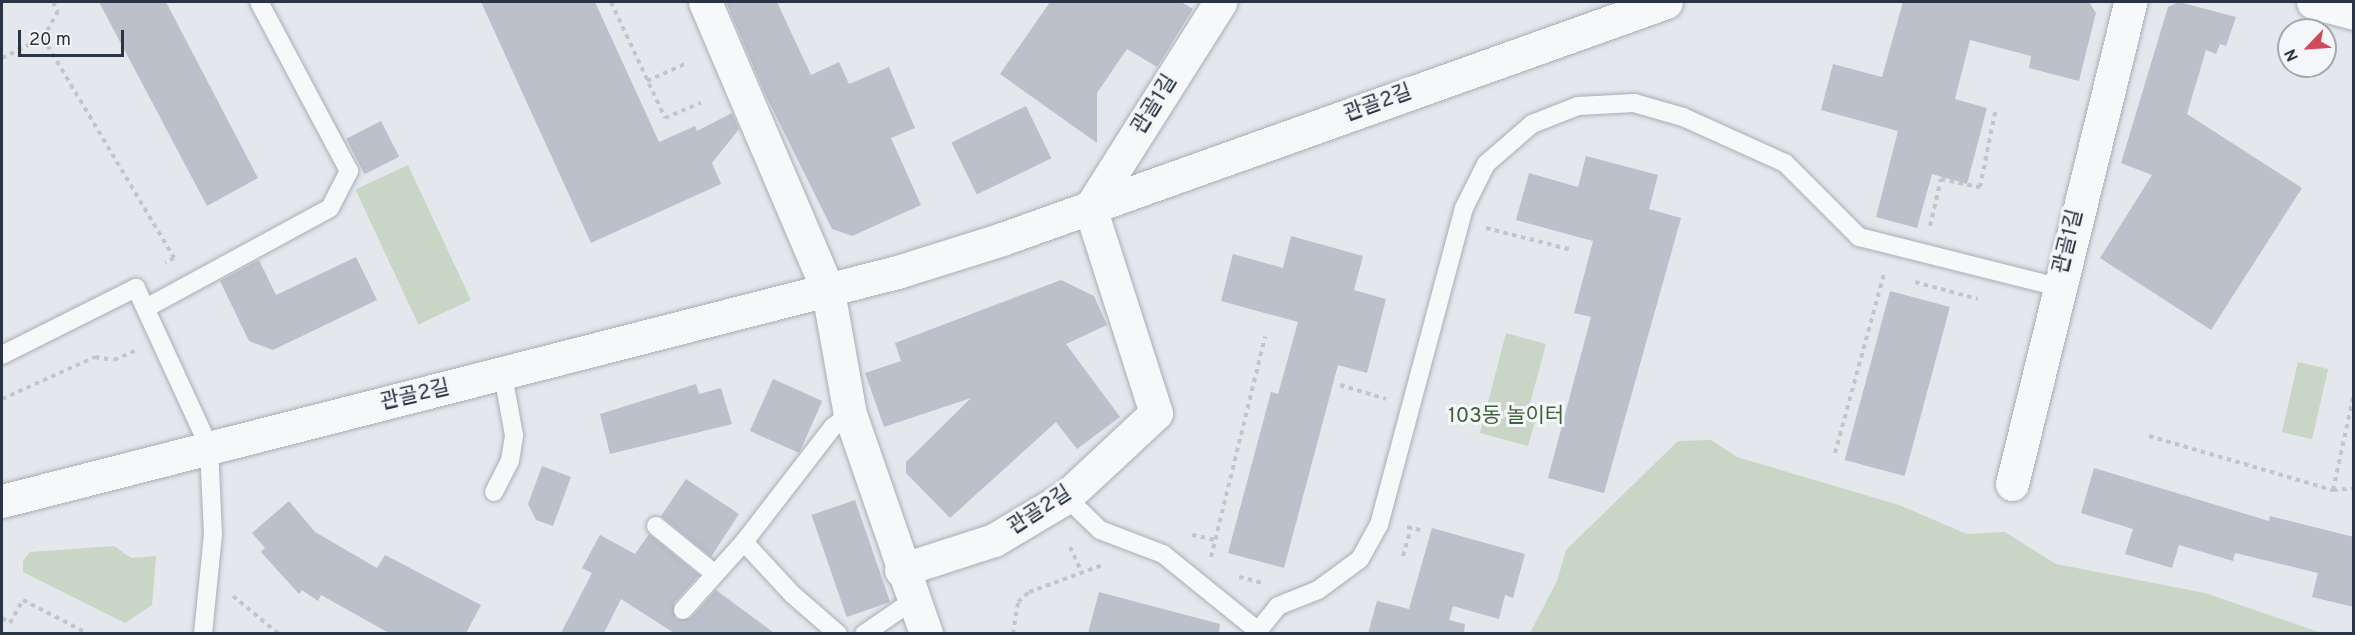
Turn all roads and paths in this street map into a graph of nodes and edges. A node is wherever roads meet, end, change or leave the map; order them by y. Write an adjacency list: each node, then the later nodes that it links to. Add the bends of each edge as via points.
1 (53, 2): 10 (path, via 58,11)
2 (259, 2): 26 (lane, via 349,171 330,208)
3 (611, 2): 13 (path)
4 (705, 2): 24 (street)
5 (1220, 2): 16 (street, 관골1길)
6 (1666, 2): 16 (street, 관골2길)
7 (2130, 2): 23 (street, 관골1길)
8 (2313, 2): 9 (street)
9 (2354, 13)
10 (43, 38): 11 (path); 20 (path, via 174,258)
11 (2, 58)
12 (687, 63): 13 (path)
13 (647, 81): 14 (path, via 665,118)
14 (701, 103)
15 (1996, 108): 18 (path, via 1980,187 1941,178)
16 (1090, 208): 24 (street, 관골2길); 45 (street, 관골2길, via 1156,412)
17 (1486, 217): 19 (path, via 1483,227)
18 (1929, 231)
19 (1572, 250)
20 (153, 270)
21 (1892, 276): 40 (path, via 1881,273)
22 (1902, 279): 25 (path)
23 (2058, 287): 41 (street, 관골1길); 45 (lane, via 1859,237 1785,163 1683,117 1634,103 1578,106 1532,124 1486,164 1464,208 1379,525 1360,559 1318,590 1278,606 1258,631 1163,554 1100,530)
24 (828, 291): 30 (street, 관골2길); 37 (street)
25 (1978, 299)
26 (146, 308): 28 (lane, via 136,288); 29 (lane)
27 (1265, 337): 50 (path)
28 (2, 355)
29 (172, 366): 34 (path, via 155,374 141,347 114,360 95,357); 39 (lane)
30 (503, 375): 39 (street, 관골2길); 44 (lane, via 513,435 510,461)
31 (1340, 385): 35 (path)
32 (1390, 388): 35 (path)
33 (2354, 393): 43 (path)
34 (2, 399)
35 (1387, 399): 36 (path)
36 (1384, 410)
37 (850, 414): 51 (lane, via 833,427); 57 (street)
38 (2150, 436): 43 (path)
39 (209, 447): 46 (street, 관골2길); 65 (lane, via 213,534)
40 (1835, 453)
41 (2012, 484)
42 (2354, 488): 43 (path)
43 (2333, 490)
44 (494, 492)
45 (1066, 497): 57 (street, 관골2길, via 994,540)
46 (2, 501)
47 (656, 526): 59 (lane)
48 (1411, 528): 53 (path)
49 (1192, 535): 50 (path)
50 (1215, 540): 54 (path, via 1210,557)
51 (744, 542): 59 (lane); 66 (lane, via 792,594)
52 (1070, 547): 58 (path)
53 (1402, 556)
54 (1219, 563)
55 (1106, 564): 58 (path)
56 (1228, 569): 60 (path, via 1246,582)
57 (901, 570): 61 (street)
58 (1081, 571): 69 (path, via 1029,592 1017,602)
59 (715, 574): 62 (lane)
60 (1274, 583)
61 (912, 601): 67 (lane); 68 (street)
62 (683, 610)
63 (2, 618): 64 (path, via 10,623 23,600)
64 (89, 633)
65 (203, 633)
66 (838, 633)
67 (864, 633)
68 (926, 633)
69 (1013, 633)

